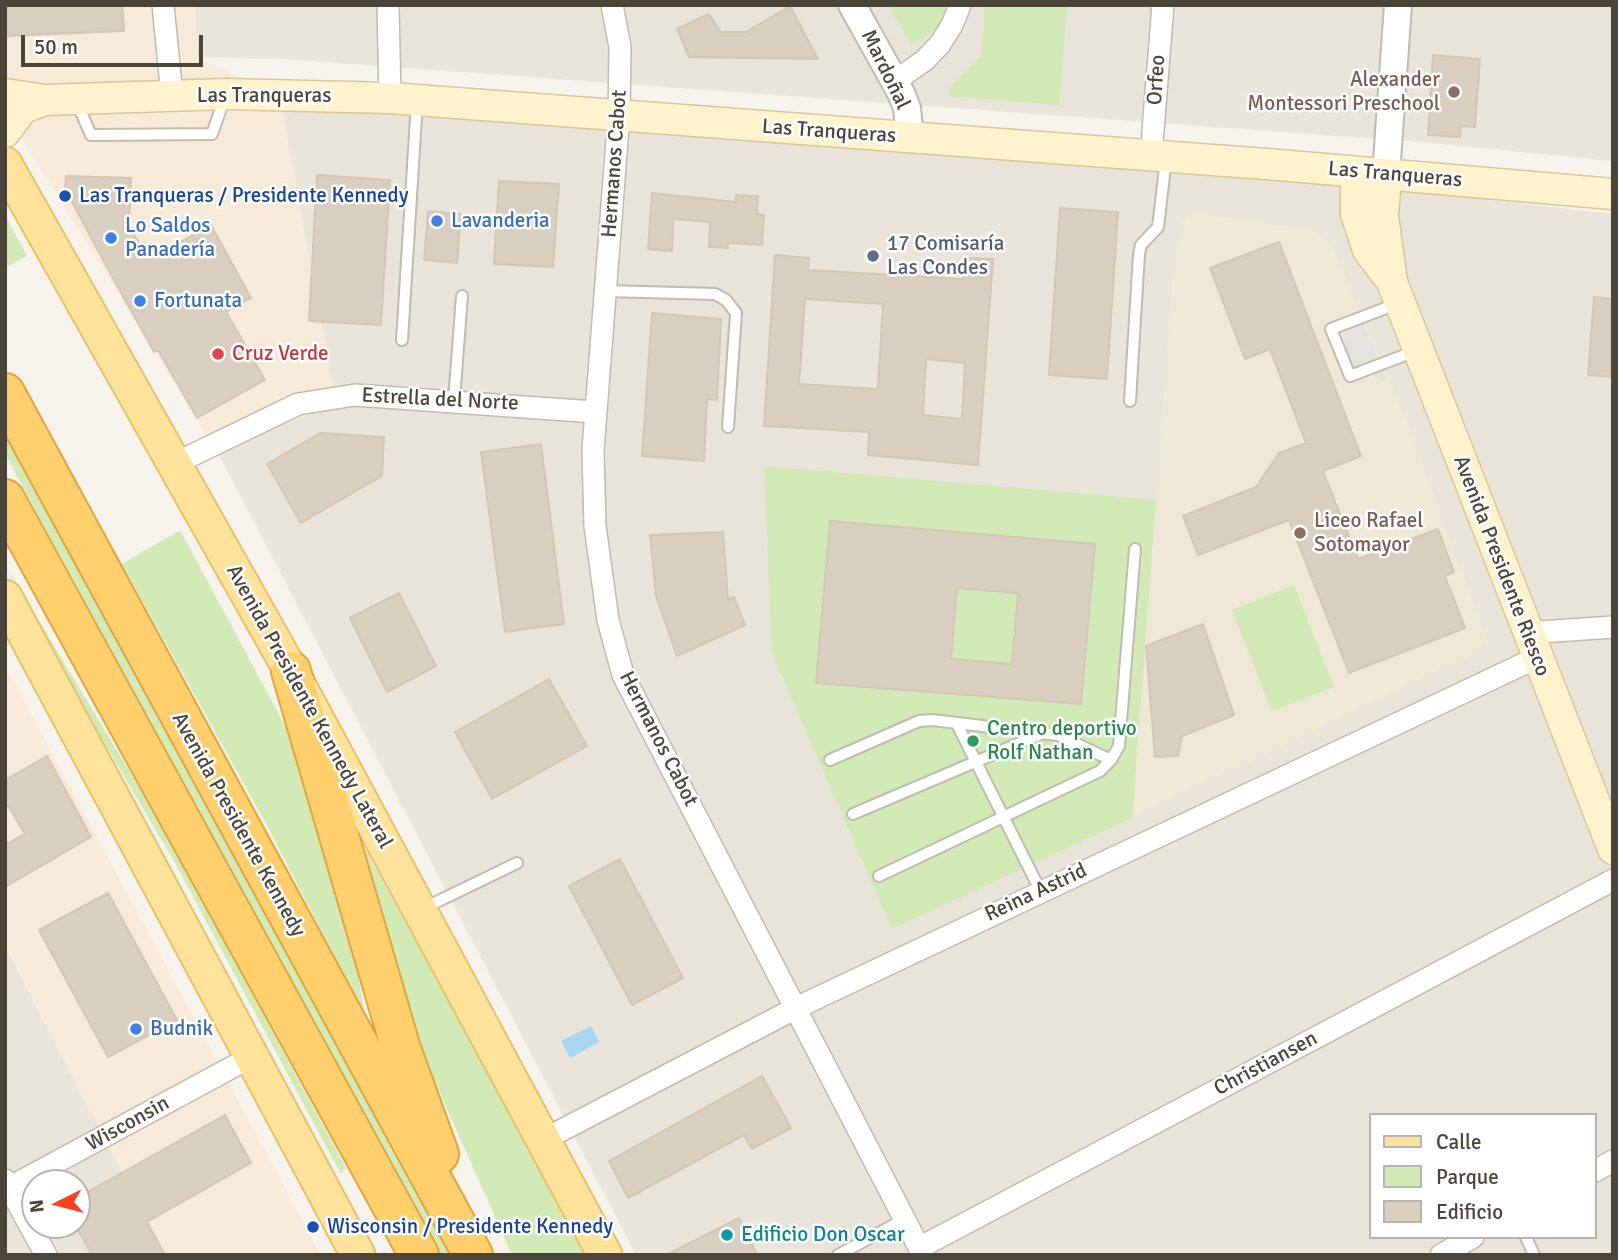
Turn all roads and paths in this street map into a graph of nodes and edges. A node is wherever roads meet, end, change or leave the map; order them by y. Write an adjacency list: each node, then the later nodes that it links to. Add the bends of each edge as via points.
1 (163, 5): 11 (street)
2 (388, 5): 13 (street)
3 (612, 5): 15 (street, Hermanos Cabot, via 620,47)
4 (852, 5): 8 (street, Mardoñal)
5 (960, 5): 8 (street, via 940,44)
6 (1163, 5): 18 (street, Orfeo)
7 (1398, 5): 20 (street)
8 (895, 81): 17 (street, Mardoñal, via 907,108)
9 (5, 94): 14 (main road, Las Tranqueras)
10 (226, 94): 11 (main road, Las Tranqueras); 12 (lane, via 212,134 91,135); 13 (main road, Las Tranqueras)
11 (172, 96): 12 (main road, Las Tranqueras)
12 (75, 99): 14 (main road, Las Tranqueras)
13 (404, 99): 15 (main road, Las Tranqueras); 25 (lane)
14 (45, 100): 16 (main road, Las Tranqueras, via 23,108)
15 (619, 115): 17 (main road, Las Tranqueras); 22 (street, Hermanos Cabot)
16 (5, 132)
17 (910, 138): 18 (main road, Las Tranqueras)
18 (1159, 156): 20 (main road, Las Tranqueras); 29 (lane, via 1157,227 1139,254)
19 (5, 164): 32 (main road, Avenida Presidente Kennedy Lateral)
20 (1371, 174): 21 (main road, Las Tranqueras); 23 (main road, Avenida Presidente Riesco, via 1356,214 1368,250)
21 (1613, 194)
22 (606, 290): 30 (street, Hermanos Cabot); 31 (lane, via 715,294 726,300 736,313)
23 (1396, 293): 26 (main road, Avenida Presidente Riesco); 26 (lane, via 1331,329 1350,376)
24 (462, 296): 28 (lane)
25 (402, 340)
26 (1418, 350): 37 (main road, Avenida Presidente Riesco)
27 (5, 393): 65 (highway, Avenida Presidente Kennedy)
28 (454, 400): 30 (street, Estrella del Norte); 32 (street, Estrella del Norte, via 355,395 298,404)
29 (1130, 401)
30 (595, 412): 52 (street, Hermanos Cabot, via 593,488 600,573 623,675)
31 (728, 427)
32 (174, 464): 38 (main road, Avenida Presidente Kennedy Lateral)
33 (8, 504): 64 (highway)
34 (1135, 549): 42 (lane, via 1119,746)
35 (5, 597): 53 (main road)
36 (1613, 627): 37 (street)
37 (1531, 645): 46 (main road, Avenida Presidente Riesco); 50 (street, Reina Astrid)
38 (291, 671): 51 (main road, Avenida Presidente Kennedy Lateral); 65 (highway, via 401,1049)
39 (957, 724): 40 (lane); 41 (lane, via 919,721); 43 (lane)
40 (1041, 733): 42 (lane, via 1074,740); 43 (lane)
41 (830, 760)
42 (1111, 760): 45 (lane, via 1100,771)
43 (975, 761): 44 (lane); 45 (lane)
44 (853, 814)
45 (1004, 818): 48 (lane); 50 (lane)
46 (1613, 849)
47 (517, 863): 51 (lane)
48 (879, 876)
49 (1613, 880): 61 (street, Christiansen)
50 (1041, 890): 52 (street, Reina Astrid)
51 (419, 910): 54 (main road, Avenida Presidente Kennedy Lateral)
52 (796, 1008): 54 (street, Reina Astrid); 58 (street, Hermanos Cabot)
53 (251, 1057): 57 (street, Wisconsin); 63 (main road)
54 (543, 1140): 66 (main road, Avenida Presidente Kennedy Lateral)
55 (1613, 1161): 56 (street)
56 (1597, 1170)
57 (7, 1186): 62 (street)
58 (905, 1219): 61 (street, Hermanos Cabot); 67 (lane)
59 (1469, 1239): 68 (street)
60 (1527, 1239): 69 (lane)
61 (921, 1251)
62 (46, 1255)
63 (358, 1255)
64 (419, 1255)
65 (474, 1255)
66 (605, 1255)
67 (838, 1255)
68 (1441, 1255)
69 (1534, 1255)

